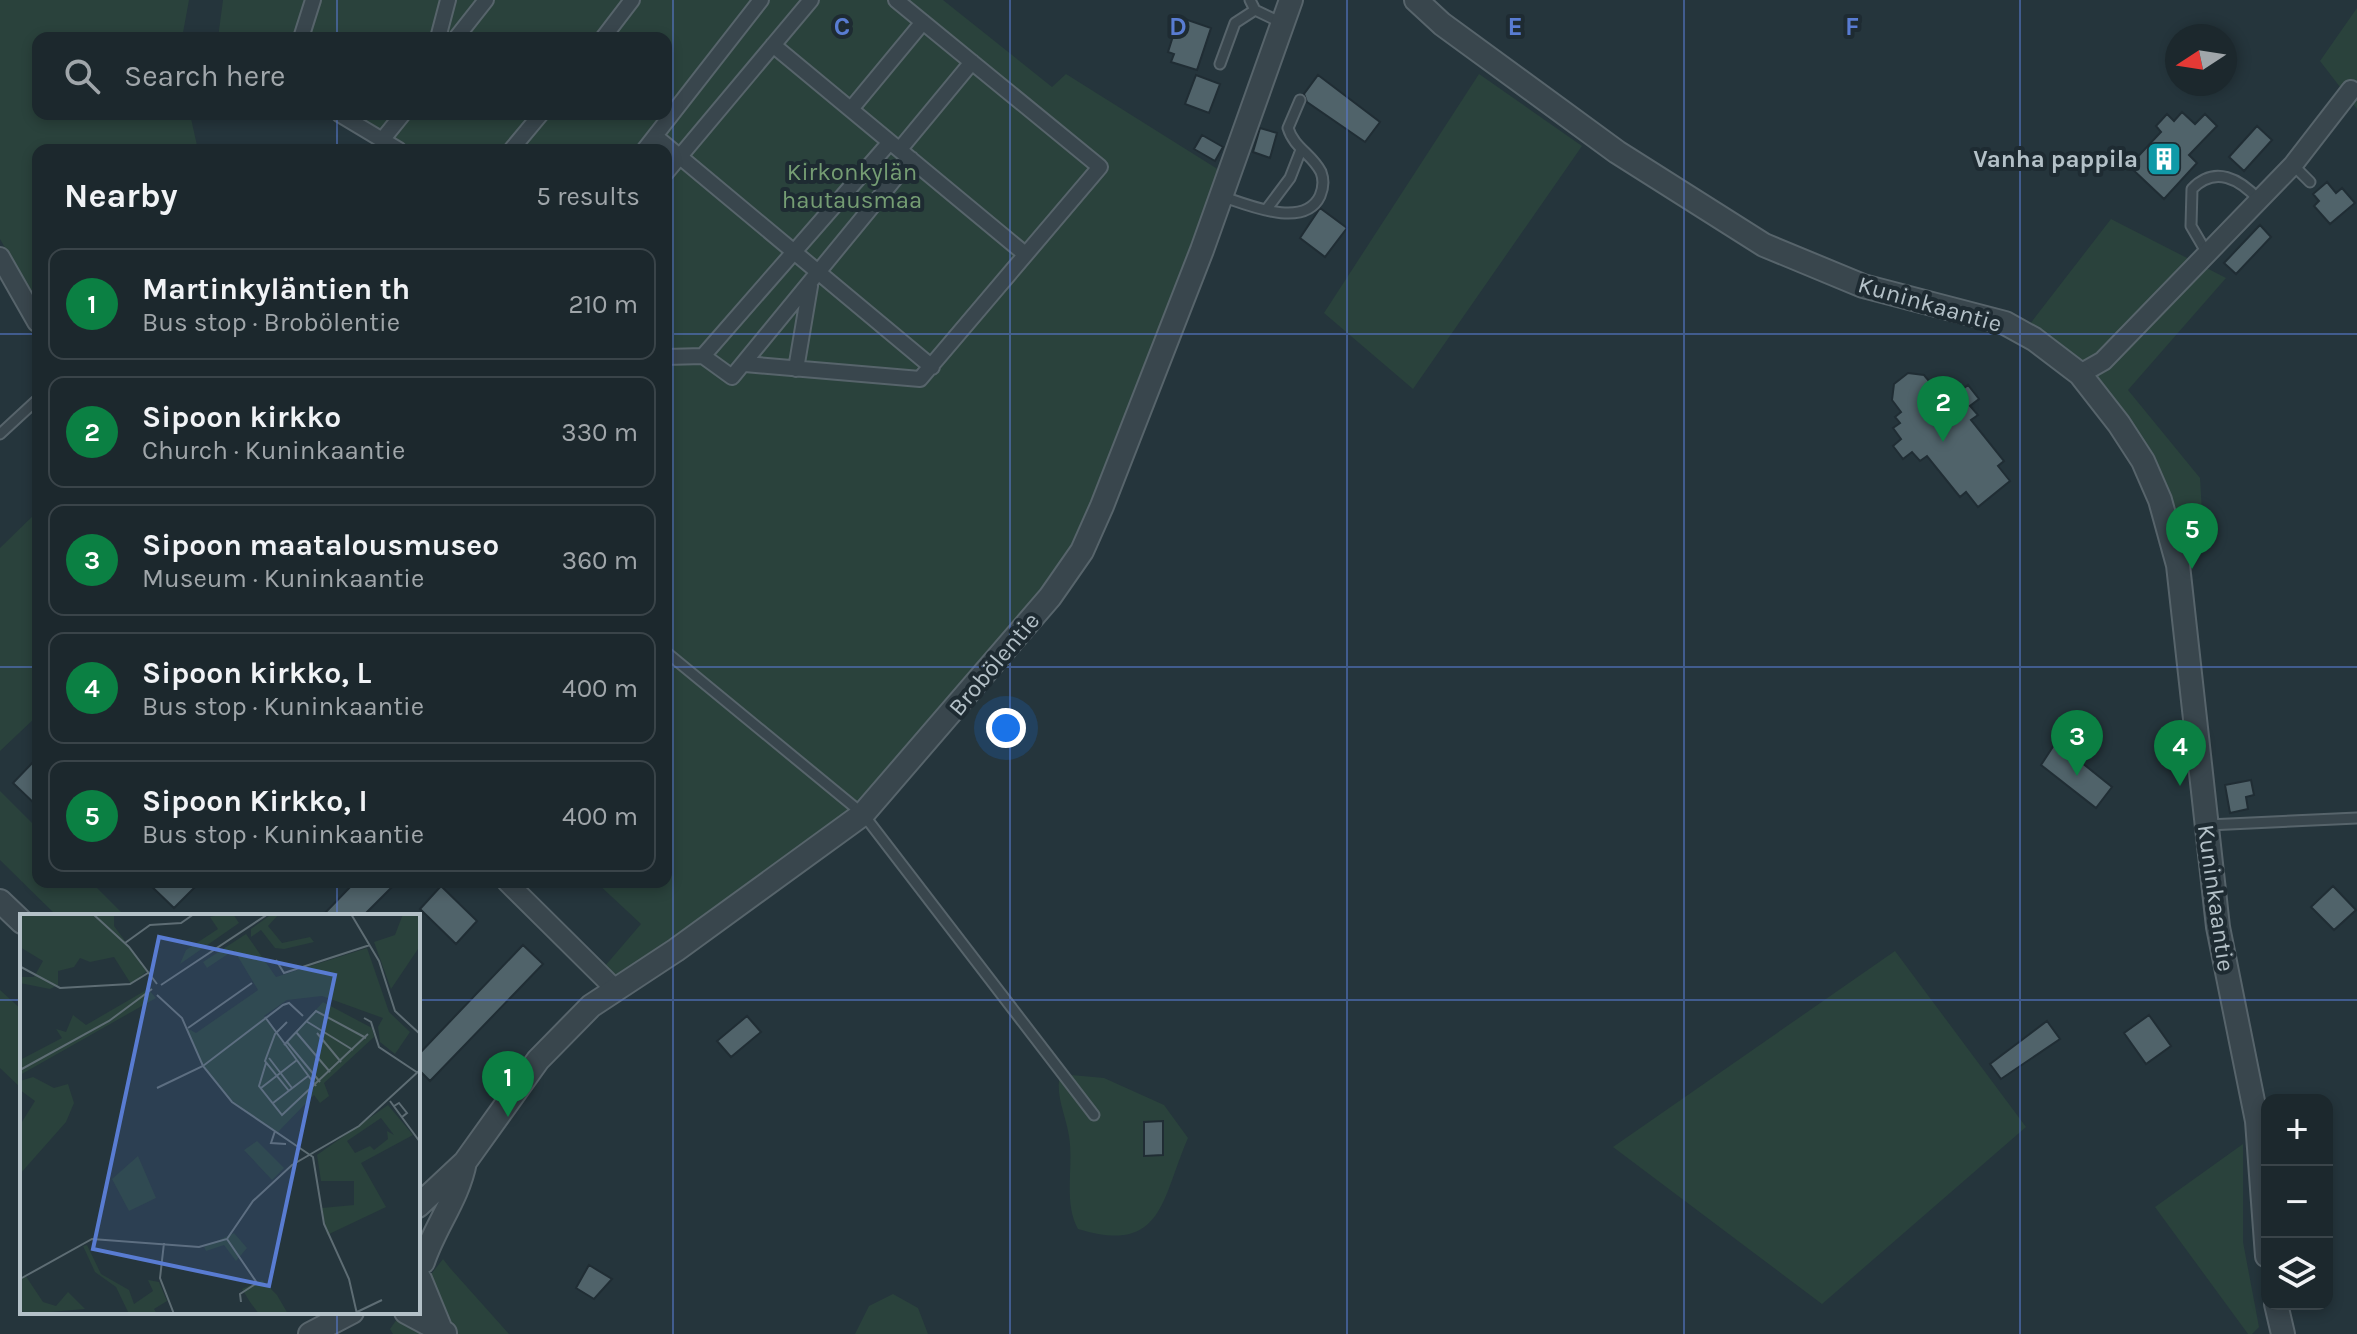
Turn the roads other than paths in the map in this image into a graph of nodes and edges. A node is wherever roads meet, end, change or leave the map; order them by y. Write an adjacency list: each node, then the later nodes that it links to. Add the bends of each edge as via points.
1 (313, 0): 14 (street)
2 (448, 0): 15 (street)
3 (486, 0): 16 (street)
4 (632, 0): 17 (street)
5 (761, 0): 24 (street)
6 (811, 0): 18 (street)
7 (896, 0): 12 (street)
8 (1250, 0): 11 (lane)
9 (1291, 0): 13 (street, Brobölentie)
10 (1416, 0): 56 (street, Kuninkaantie, via 1617,152 1764,245 1863,286 2005,323)
11 (1255, 10): 13 (lane); 20 (lane, via 1235,23)
12 (923, 22): 19 (street); 23 (street)
13 (1280, 22): 42 (street, Brobölentie)
14 (303, 32)
15 (440, 32)
16 (461, 32)
17 (608, 32)
18 (773, 45): 23 (street); 38 (street)
19 (972, 62): 36 (street); 46 (street, via 1100,167)
20 (1220, 64)
21 (2354, 92): 40 (street)
22 (1300, 100): 37 (lane, via 1288,128)
23 (851, 109): 36 (street)
24 (672, 114)
25 (349, 120): 30 (street)
26 (398, 120): 30 (street)
27 (536, 120): 32 (street)
28 (667, 120): 29 (street)
29 (655, 136): 33 (street); 34 (street)
30 (382, 140): 31 (street)
31 (389, 144)
32 (516, 144)
33 (649, 144)
34 (667, 144)
35 (672, 148): 38 (street)
36 (900, 150): 45 (street); 46 (street); 49 (street)
37 (1301, 150): 44 (lane, via 1290,178); 44 (lane, via 1323,176 1320,195 1305,210)
38 (681, 154): 39 (street); 45 (street)
39 (672, 165)
40 (2293, 165): 41 (lane); 43 (street)
41 (2310, 182)
42 (1219, 196): 44 (lane); 60 (street, Brobölentie, via 1167,342 1082,551 1010,645)
43 (2259, 200): 47 (street); 47 (lane, via 2244,184 2215,175 2200,180 2192,189 2191,226)
44 (1266, 210)
45 (796, 252): 49 (street); 51 (street)
46 (1025, 254): 54 (street)
47 (2208, 255): 56 (street, via 2103,361)
48 (0, 257): 50 (street)
49 (815, 277): 53 (street); 54 (street); 55 (street)
50 (32, 312)
51 (703, 356): 52 (street); 53 (street, via 732,377)
52 (672, 357)
53 (745, 364): 55 (street)
54 (932, 367): 55 (street, via 920,379)
55 (796, 369)
56 (2080, 374): 62 (street, Kuninkaantie, via 2143,461 2170,531)
57 (32, 405): 58 (lane)
58 (0, 434)
59 (672, 657): 60 (lane)
60 (863, 814): 66 (street, Brobölentie); 67 (lane)
61 (2357, 818): 62 (lane)
62 (2205, 825): 70 (street, Kuninkaantie, via 2218,927 2257,1121)
63 (513, 888): 66 (street)
64 (0, 901): 65 (street)
65 (20, 920)
66 (614, 988): 68 (street, Brobölentie, via 538,1060)
67 (1094, 1115)
68 (465, 1162): 69 (street, Brobölentie); 71 (street, Brobölentie, via 459,1191)
69 (420, 1204)
70 (2266, 1238)
71 (420, 1267): 76 (street)
72 (2277, 1310): 79 (street)
73 (312, 1314): 77 (street)
74 (348, 1314): 78 (street)
75 (410, 1314): 76 (street)
76 (443, 1332)
77 (300, 1334)
78 (310, 1334)
79 (2283, 1334)

